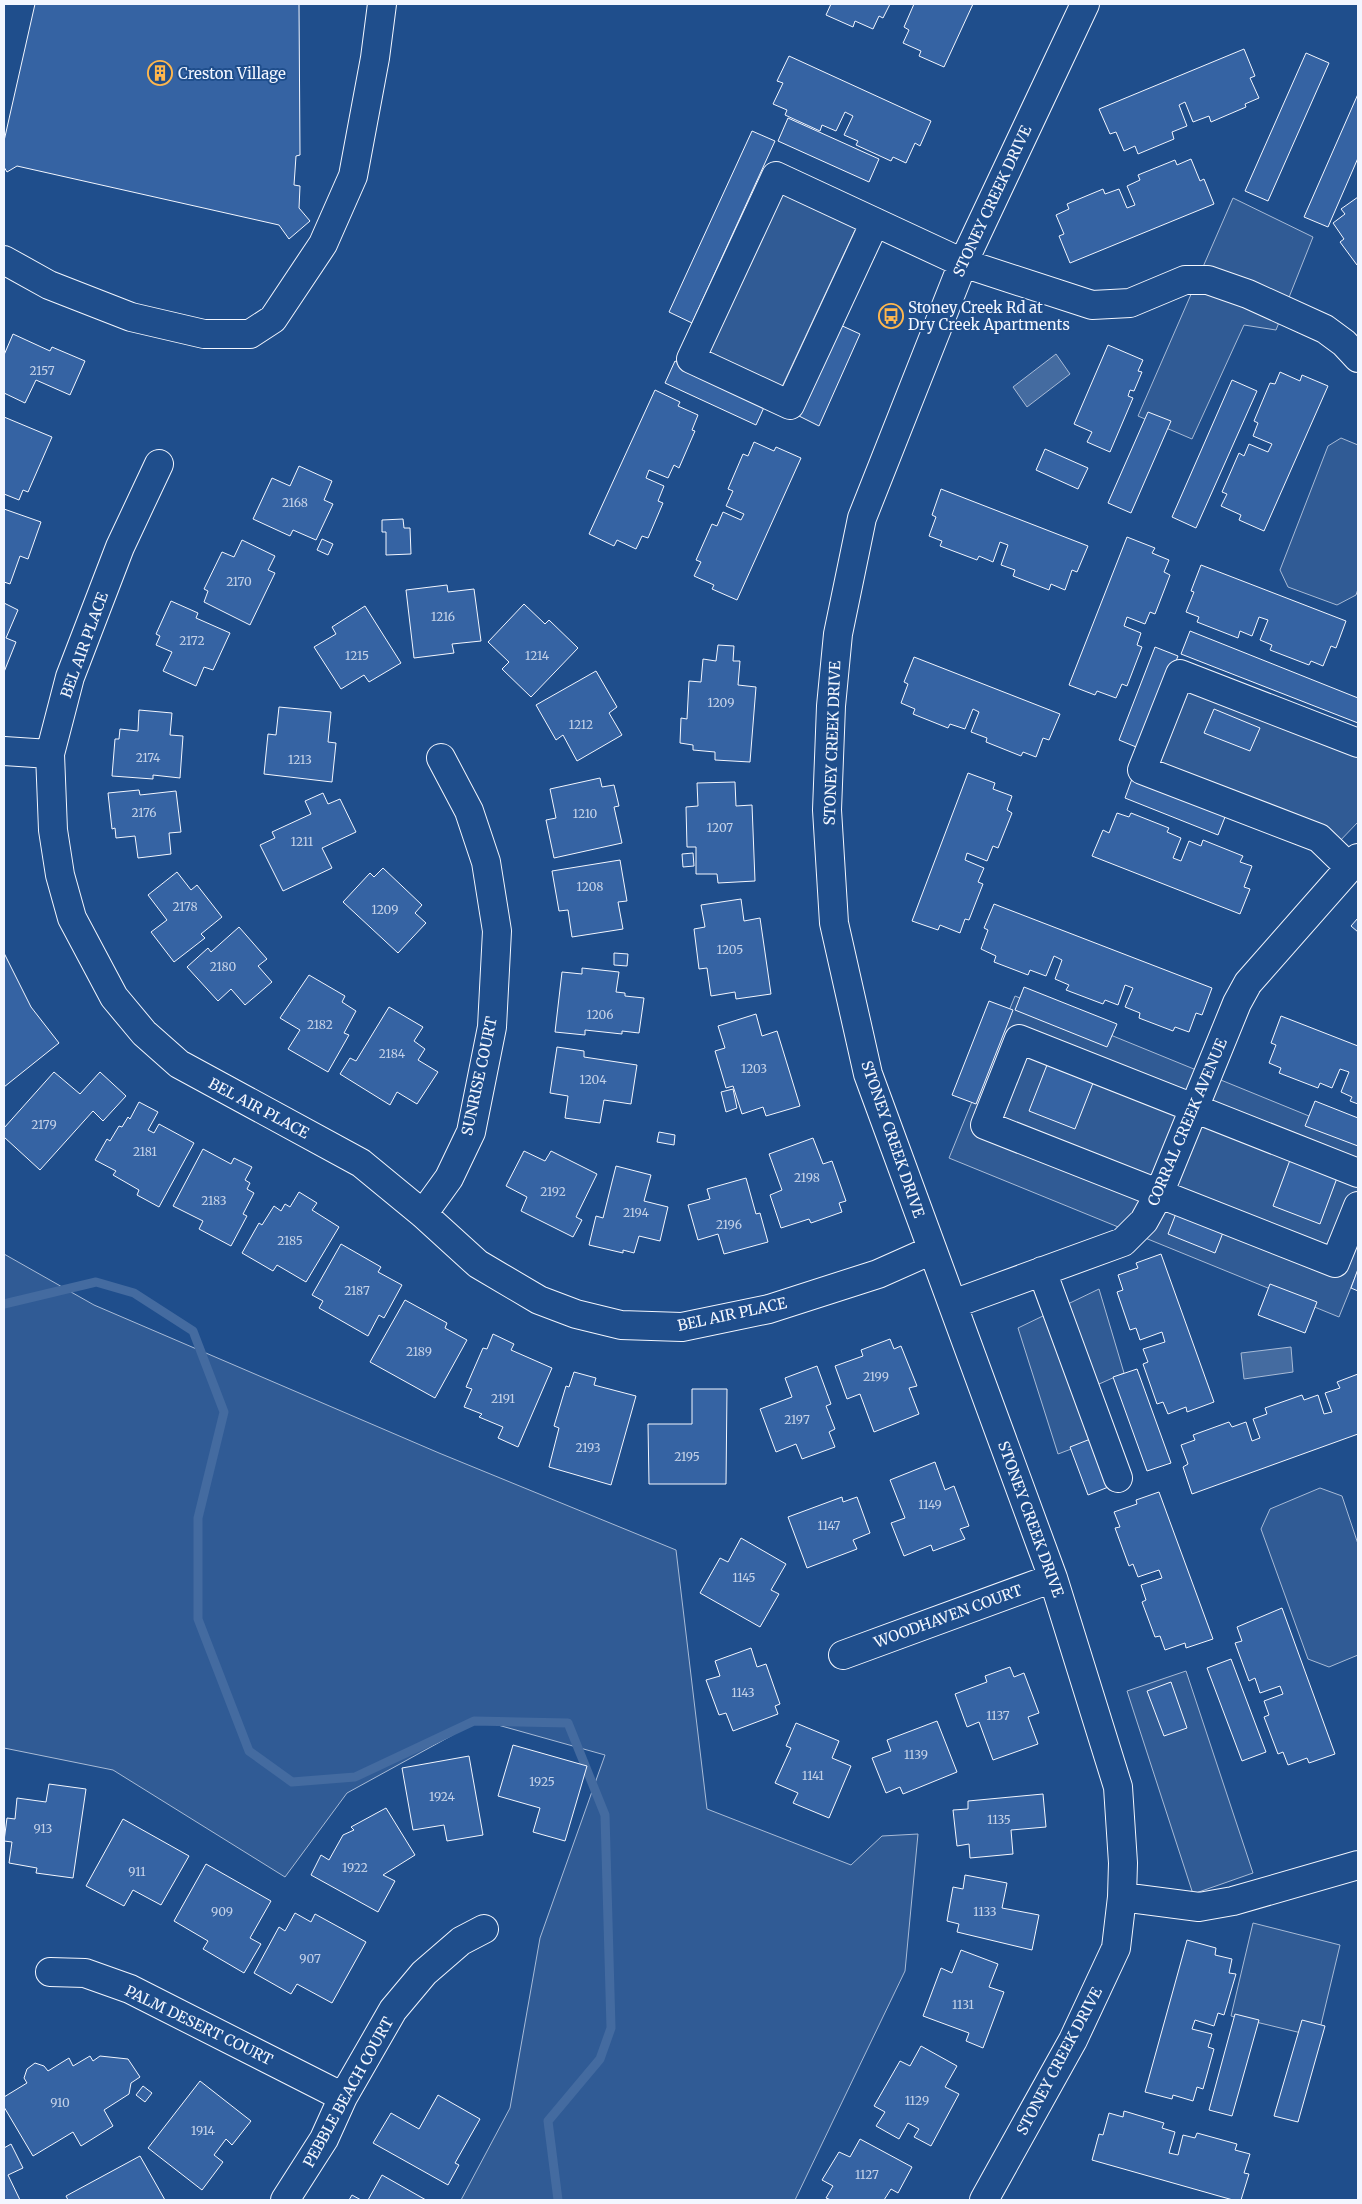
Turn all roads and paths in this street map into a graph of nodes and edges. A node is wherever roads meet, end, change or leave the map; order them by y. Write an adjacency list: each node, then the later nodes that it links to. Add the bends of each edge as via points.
1 (382, 4): 4 (street, via 376,58 353,176 323,244 273,319 250,334 204,334 130,317 49,285)
2 (1085, 4): 5 (street, STONEY CREEK DRIVE)
3 (875, 222): 3 (street, via 790,405 691,359 776,176); 5 (street)
4 (4, 260)
5 (963, 263): 6 (street, via 1092,305 1130,303 1185,280 1208,280 1248,294 1325,329); 18 (street, STONEY CREEK DRIVE, via 862,518 838,634 827,810 834,923 868,1074)
6 (1358, 358)
7 (159, 464): 10 (street, BEL AIR PLACE, via 120,547 70,677)
8 (1358, 743): 12 (street, via 1180,674 1142,770 1319,838)
9 (4, 751): 10 (street)
10 (50, 754): 17 (street, BEL AIR PLACE, via 53,830 60,875 72,918 114,997 144,1033 179,1064 361,1163)
11 (441, 758): 17 (street, SUNRISE COURT, via 469,811 486,862 497,931 492,1027 471,1132 449,1178)
12 (1354, 863): 13 (street, CORRAL CREEK AVENUE, via 1248,983)
13 (1194, 1108): 14 (street); 15 (street, CORRAL CREEK AVENUE); 15 (street, via 1018,1039 985,1125)
14 (1358, 1173)
15 (1159, 1194): 16 (street, via 1335,1263); 19 (street, CORRAL CREEK AVENUE, via 1144,1221 1123,1242)
16 (1358, 1206)
17 (423, 1214): 18 (street, BEL AIR PLACE, via 478,1264 539,1300 576,1314 621,1325 682,1327 770,1309 878,1274)
18 (932, 1250): 20 (street, STONEY CREEK DRIVE)
19 (1042, 1271): 20 (street, CORRAL CREEK AVENUE); 21 (street)
20 (954, 1304): 22 (street, STONEY CREEK DRIVE)
21 (1118, 1478)
22 (1053, 1578): 23 (street, WOODHAVEN COURT); 25 (street, STONEY CREEK DRIVE, via 1118,1787)
23 (843, 1655)
24 (1358, 1865): 25 (street, via 1200,1907)
25 (1122, 1897): 30 (street, STONEY CREEK DRIVE, via 1116,1948 1073,2040)
26 (484, 1929): 28 (street, PEBBLE BEACH COURT, via 461,1941 418,1980 393,2010)
27 (50, 1972): 28 (street, PALM DESERT COURT, via 85,1973 130,1989)
28 (343, 2097): 29 (street, PEBBLE BEACH COURT, via 324,2139)
29 (285, 2200)
30 (984, 2200)

